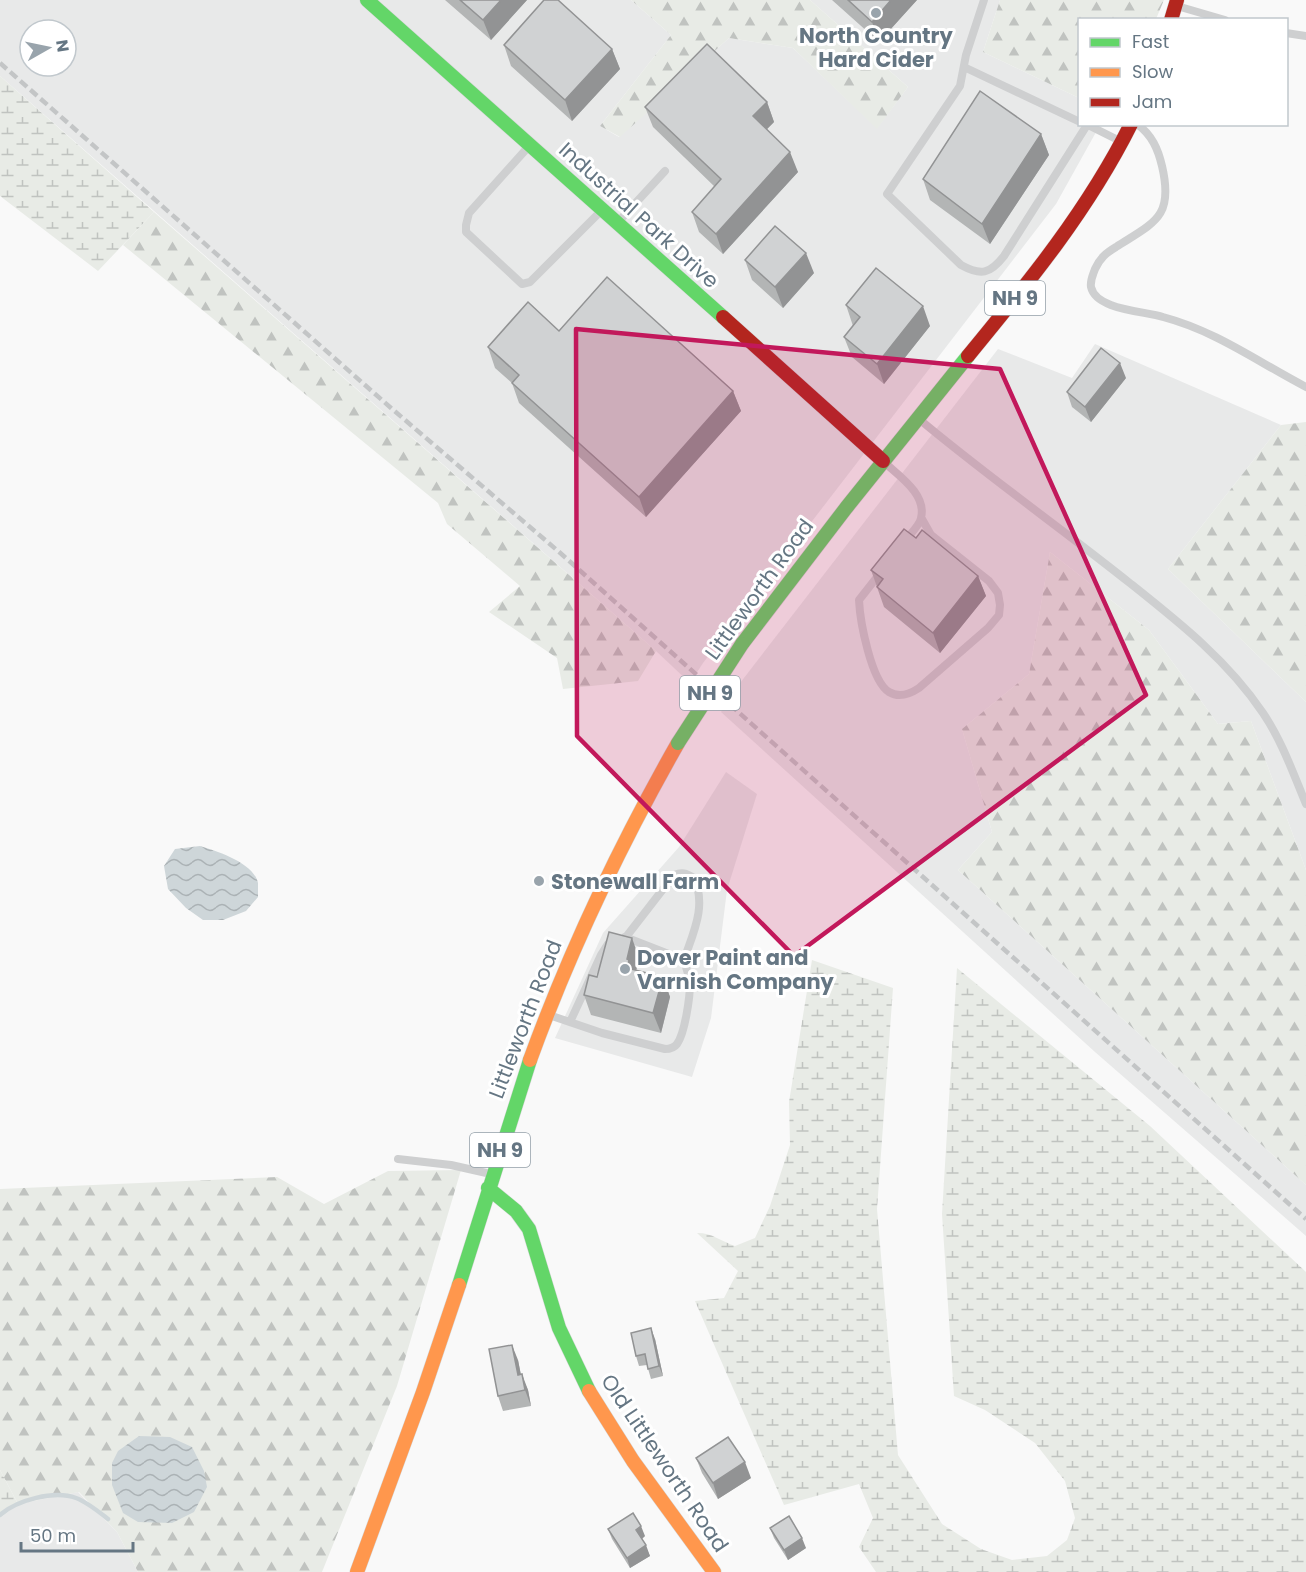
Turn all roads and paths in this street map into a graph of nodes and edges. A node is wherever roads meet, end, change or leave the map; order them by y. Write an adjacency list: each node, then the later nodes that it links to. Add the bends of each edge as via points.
1 (367, 0): 14 (main road, Industrial Park Drive)
2 (984, 0): 7 (lane)
3 (1174, 8): 4 (lane)
4 (1216, 18)
5 (1288, 33): 6 (lane)
6 (1306, 36)
7 (964, 67): 8 (lane); 9 (lane, via 960,86 886,194 961,265 973,271 989,270 1004,256)
8 (1078, 121)
9 (1085, 126)
10 (1088, 126): 13 (lane)
11 (1130, 126): 13 (main road, Littleworth Road / NH 9)
12 (1140, 126): 18 (lane, via 1151,139 1161,164 1166,184 1163,210 1156,222 1099,261 1091,280 1095,295 1112,306 1188,324)
13 (1122, 142): 19 (main road, Littleworth Road / NH 9, via 1072,226)
14 (530, 145): 16 (main road, Industrial Park Drive); 16 (lane, via 469,213 466,225 466,232 522,284 530,282)
15 (665, 171): 17 (lane)
16 (603, 209): 17 (main road, Industrial Park Drive)
17 (618, 222): 20 (main road, Industrial Park Drive)
18 (1306, 387)
19 (917, 418): 20 (main road, Littleworth Road / NH 9); 24 (lane, via 1215,653 1264,714)
20 (883, 461): 21 (lane, via 917,495); 27 (main road, Littleworth Road / NH 9, bridge, via 742,644 678,742 599,892)
21 (921, 519): 22 (lane); 23 (lane, via 931,535 989,581 998,593 1000,605 999,615 988,628 908,695 887,691 878,677 860,617 859,600)
22 (901, 546)
23 (886, 564)
24 (1306, 804)
25 (619, 939): 26 (lane); 26 (lane, via 674,875 688,874 694,878 700,899 699,915); 28 (lane, via 601,955)
26 (684, 960): 28 (lane, via 690,982 689,998 681,1036 672,1048)
27 (547, 1014): 28 (lane); 30 (main road, Littleworth Road / NH 9)
28 (570, 1022)
29 (398, 1160): 30 (lane, via 451,1165)
30 (490, 1181): 31 (main road, Littleworth Road / NH 9, via 406,1440); 32 (main road, Old Littleworth Road, via 529,1229 564,1341 596,1404)
31 (357, 1572)
32 (714, 1572)

